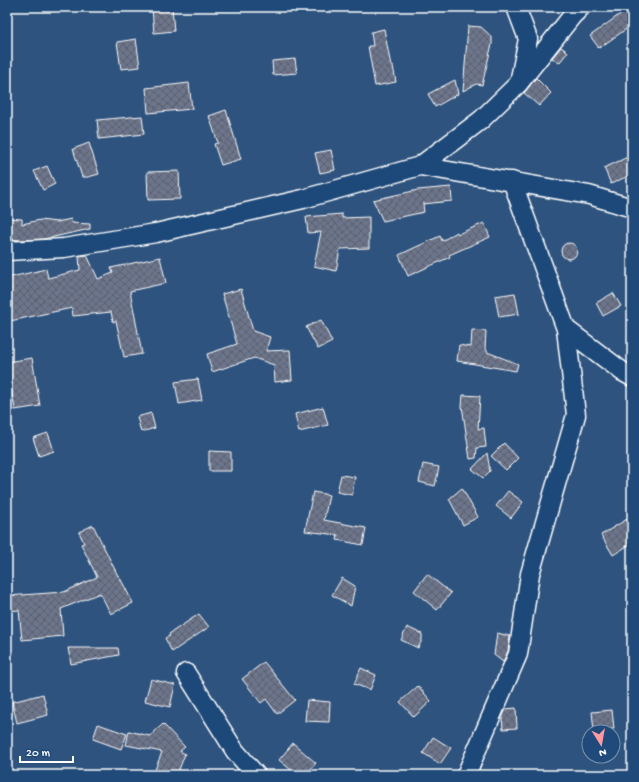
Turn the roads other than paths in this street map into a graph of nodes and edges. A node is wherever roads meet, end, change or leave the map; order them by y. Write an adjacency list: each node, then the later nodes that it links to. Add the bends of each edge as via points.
1 (516, 7): 3 (street, via 528,39)
2 (581, 7): 3 (street)
3 (519, 82): 4 (street, via 481,120)
4 (420, 166): 5 (street); 7 (street, via 303,199 156,233 64,248)
5 (512, 181): 6 (street, via 589,195); 8 (street)
6 (632, 208)
7 (7, 251)
8 (566, 329): 9 (street); 12 (street, via 576,415 530,574 518,654)
9 (632, 376)
10 (186, 673): 11 (street, via 235,751)
11 (256, 775)
12 (466, 775)

